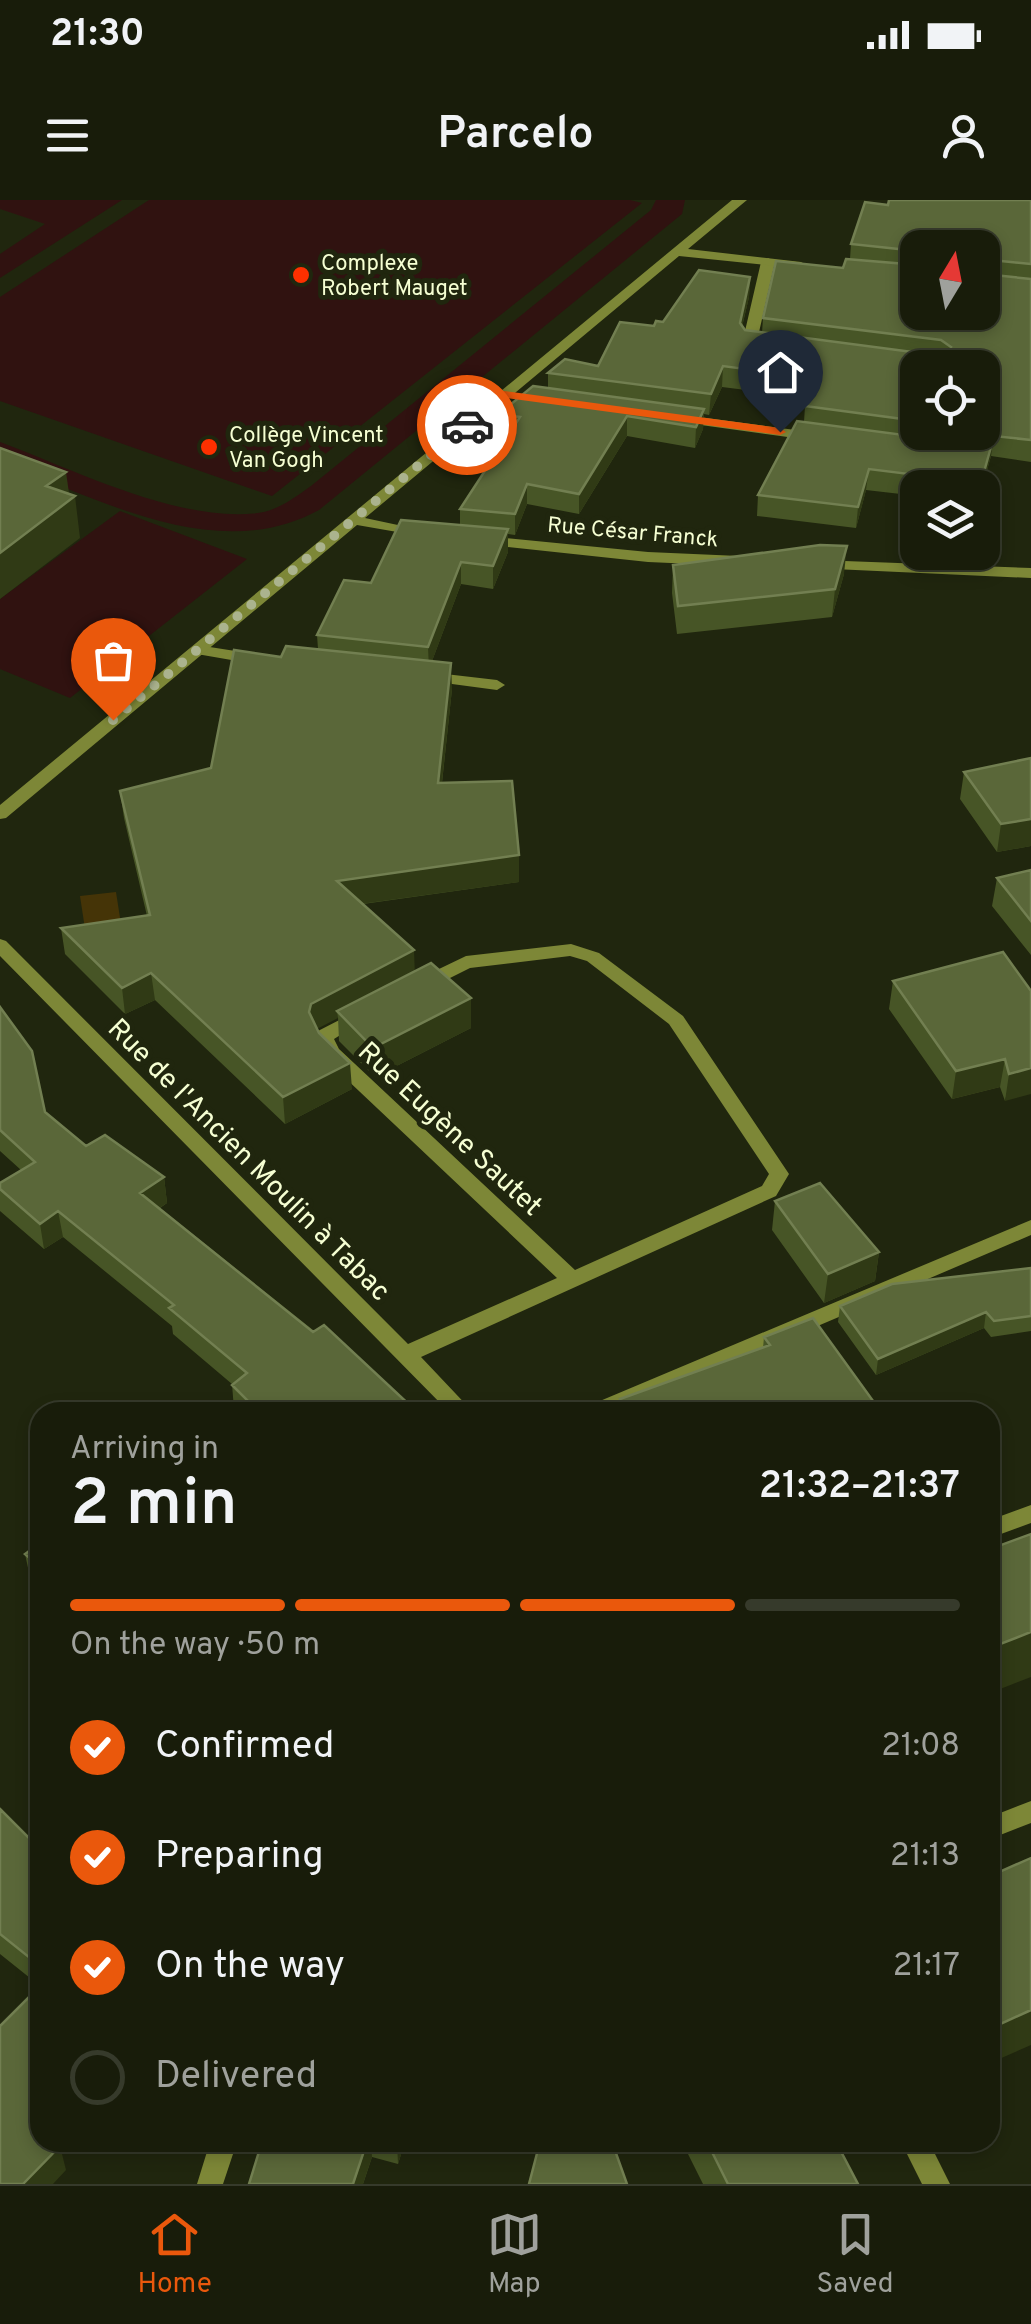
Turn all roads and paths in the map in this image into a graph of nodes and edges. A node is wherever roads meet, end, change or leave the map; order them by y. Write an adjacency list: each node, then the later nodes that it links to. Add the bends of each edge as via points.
1 (740, 200): 2 (street)
2 (676, 252): 3 (street); 6 (street)
3 (768, 262): 4 (street); 5 (street, via 750,344)
4 (824, 268)
5 (787, 349)
6 (504, 394): 7 (street); 10 (street)
7 (524, 397)
8 (662, 416): 9 (street)
9 (840, 440)
10 (353, 520): 11 (street); 16 (street)
11 (440, 536)
12 (458, 538): 13 (street, Rue César Franck)
13 (748, 562)
14 (807, 565): 15 (street)
15 (1031, 573)
16 (198, 650): 17 (street); 20 (street)
17 (275, 662)
18 (405, 675): 19 (street)
19 (497, 684)
20 (0, 814)
21 (0, 945): 24 (street, Rue de l'Ancien Moulin à Tabac)
22 (1031, 1227): 26 (street)
23 (572, 1279): 23 (street, Rue Eugène Sautet, via 768,1192 779,1174 676,1020 592,957 571,950 466,962 323,1036 331,1052); 24 (street, Rue Eugène Sautet)
24 (405, 1355): 25 (street, Rue de l'Ancien Moulin à Tabac)
25 (452, 1402)
26 (620, 1402)
27 (1031, 1514): 28 (street)
28 (1000, 1525)
29 (1031, 1812): 30 (street)
30 (1000, 1824)
31 (221, 2152): 33 (street)
32 (919, 2152): 34 (street)
33 (210, 2184)
34 (936, 2184)

